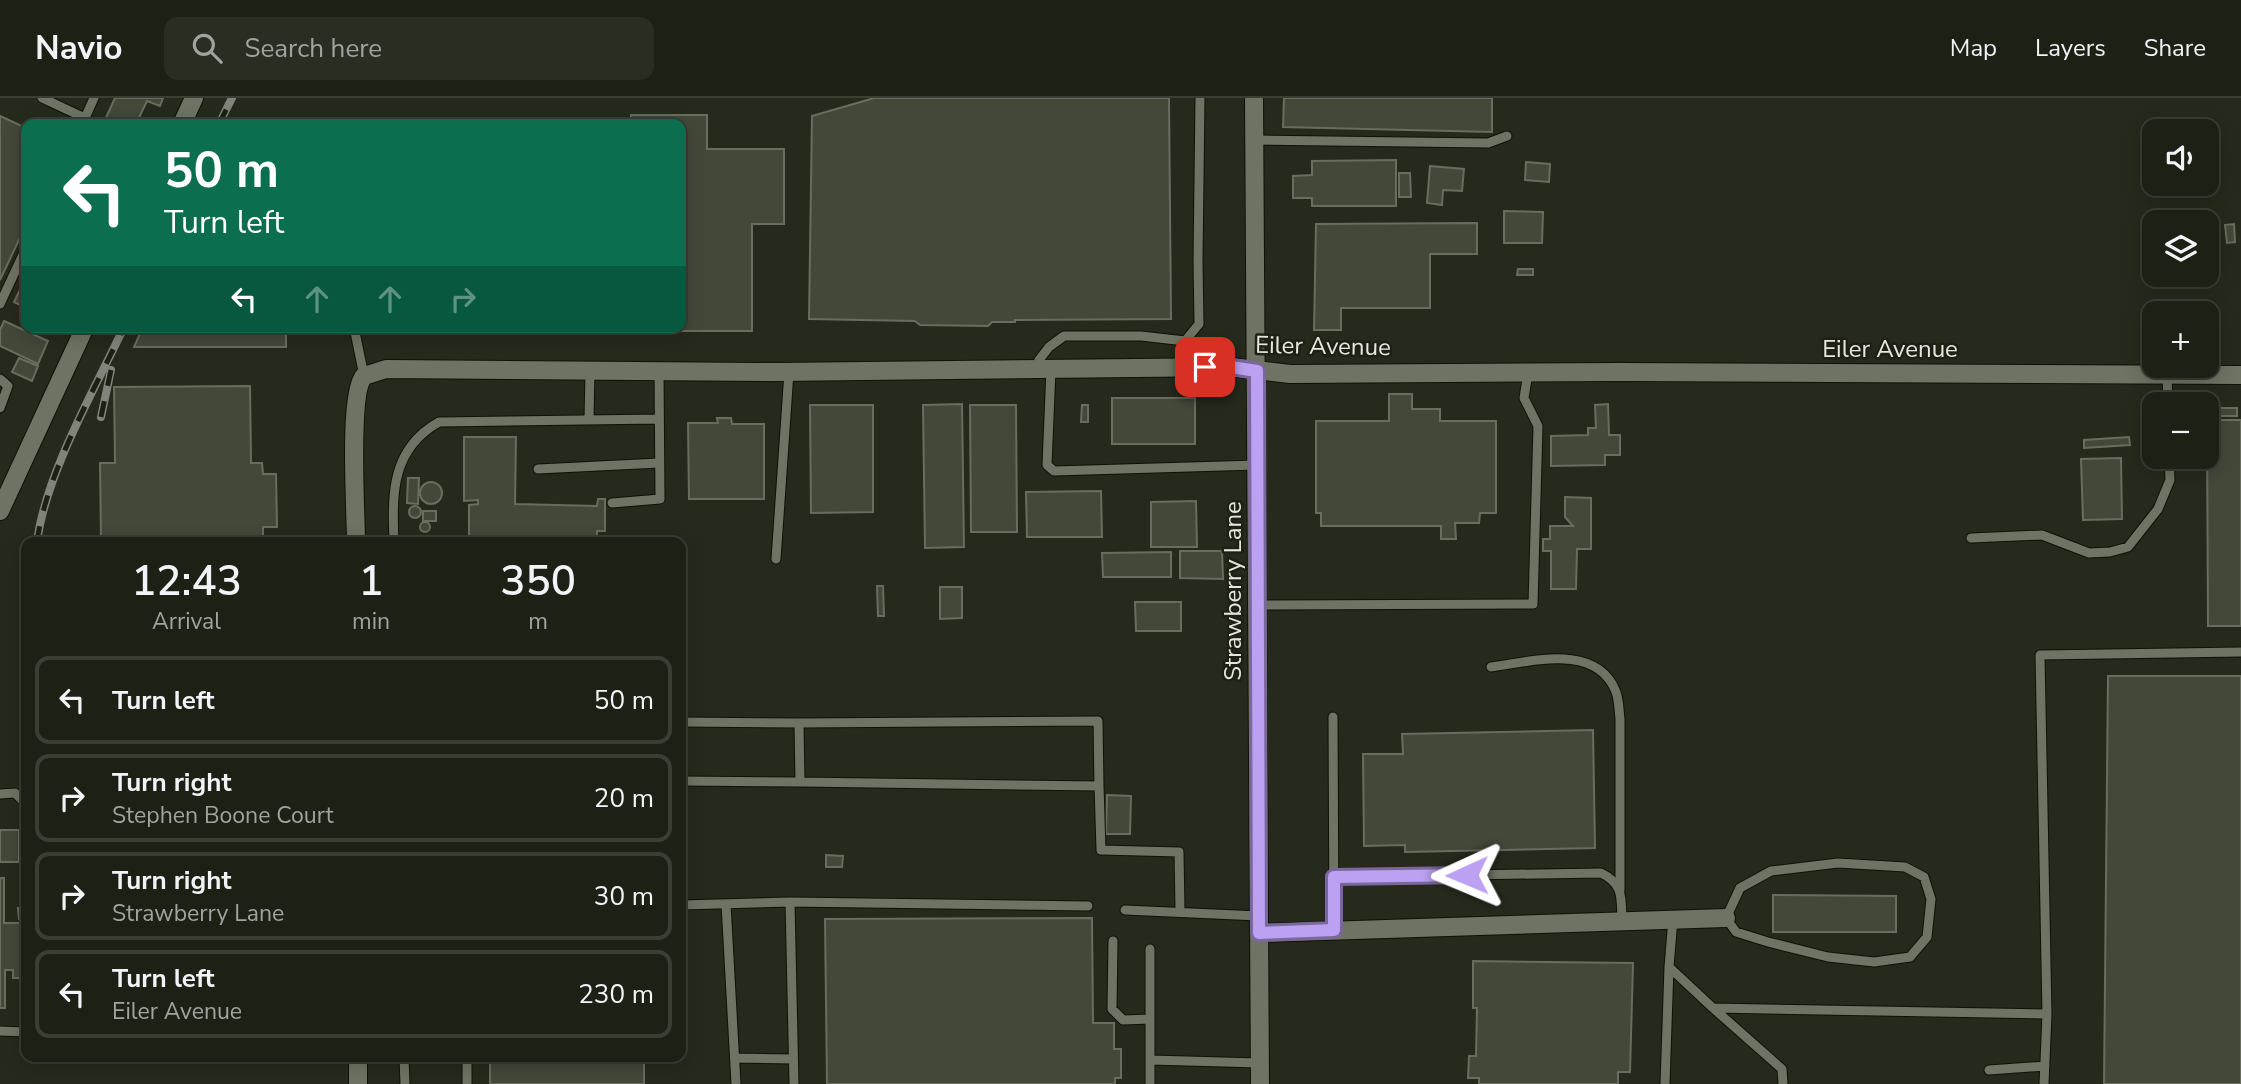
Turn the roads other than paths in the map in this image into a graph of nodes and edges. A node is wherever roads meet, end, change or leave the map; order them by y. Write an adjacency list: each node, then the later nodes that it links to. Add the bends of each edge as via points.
1 (42, 98): 6 (lane)
2 (94, 98): 7 (lane)
3 (194, 98): 8 (street)
4 (1200, 98): 15 (lane, via 1199,324 1185,341 1064,336 1039,360)
5 (1254, 98): 10 (street, Strawberry Lane)
6 (80, 119)
7 (85, 119)
8 (184, 119)
9 (1507, 136): 10 (lane, via 1488,143)
10 (1254, 140): 18 (street, Strawberry Lane)
11 (21, 259): 12 (lane)
12 (0, 304)
13 (82, 333): 34 (street)
14 (355, 333): 24 (lane)
15 (1044, 369): 18 (street, Eiler Avenue, via 1231,367); 19 (street, Eiler Avenue); 30 (lane, via 1048,465 1054,471)
16 (590, 370): 17 (street, Eiler Avenue); 24 (street, Eiler Avenue, via 386,369); 28 (lane)
17 (659, 370): 19 (street, Eiler Avenue); 27 (lane)
18 (1257, 371): 20 (street, Eiler Avenue); 30 (street, Strawberry Lane)
19 (789, 372): 38 (lane)
20 (1528, 373): 21 (street, Eiler Avenue); 39 (lane, via 1524,398 1538,426 1533,604)
21 (2142, 375)
22 (2219, 375): 23 (street, Eiler Avenue)
23 (2241, 375)
24 (364, 376): 35 (street, via 355,412)
25 (0, 379): 26 (lane, via 8,386)
26 (0, 408)
27 (659, 419): 28 (lane); 29 (lane)
28 (589, 420): 36 (lane, via 439,422 429,427 406,452 400,466 392,497)
29 (659, 463): 31 (lane); 33 (lane, via 660,499)
30 (1256, 465): 39 (street, Strawberry Lane)
31 (538, 469)
32 (2170, 469): 37 (lane, via 2170,480 2158,509 2128,547 2089,553 2042,535)
33 (612, 503)
34 (0, 511)
35 (356, 537)
36 (394, 537)
37 (1971, 538)
38 (776, 559)
39 (1257, 605): 61 (street, Strawberry Lane)
40 (2241, 652): 67 (lane, via 2040,655)
41 (1491, 667): 51 (lane, via 1576,659 1602,670 1616,692)
42 (1333, 718): 50 (lane)
43 (686, 722): 44 (lane)
44 (799, 723): 46 (lane); 47 (lane, via 1098,721)
45 (686, 781): 46 (lane)
46 (800, 782): 47 (lane)
47 (1099, 786): 57 (lane, via 1101,850 1179,852)
48 (0, 794): 49 (lane, via 15,793)
49 (21, 799)
50 (1334, 877): 51 (lane, via 1601,873 1613,879); 62 (lane)
51 (1620, 890): 60 (lane)
52 (790, 902): 53 (lane); 55 (lane); 72 (lane)
53 (726, 904): 54 (lane); 71 (lane)
54 (686, 905)
55 (1088, 906)
56 (1125, 910): 57 (lane)
57 (1180, 911): 61 (lane)
58 (1726, 918): 58 (lane, via 1737,932 1768,942 1828,957 1874,962 1910,957 1927,937 1930,899 1924,877 1905,867 1838,863 1771,871 1741,888); 59 (street)
59 (1673, 919): 60 (street); 65 (lane)
60 (1622, 921): 62 (street)
61 (1259, 924): 62 (street); 77 (street, Strawberry Lane)
62 (1334, 930)
63 (1112, 942): 68 (lane, via 1112,1009 1123,1020)
64 (1150, 949): 68 (lane)
65 (1669, 967): 66 (lane); 87 (lane)
66 (1713, 1008): 67 (lane); 88 (lane, via 1782,1069)
67 (2047, 1014): 78 (lane)
68 (1150, 1020): 73 (lane)
69 (0, 1031): 70 (lane)
70 (21, 1032)
71 (736, 1058): 72 (lane); 83 (lane)
72 (793, 1059): 84 (lane)
73 (1150, 1060): 77 (lane); 85 (lane)
74 (358, 1062): 80 (street)
75 (404, 1062): 81 (lane)
76 (467, 1062): 82 (lane)
77 (1260, 1063): 86 (street, Strawberry Lane)
78 (2045, 1066): 79 (lane); 89 (lane)
79 (1989, 1070)
80 (358, 1084)
81 (405, 1084)
82 (467, 1084)
83 (736, 1084)
84 (794, 1084)
85 (1150, 1084)
86 (1260, 1084)
87 (1665, 1084)
88 (1783, 1084)
89 (2044, 1084)

